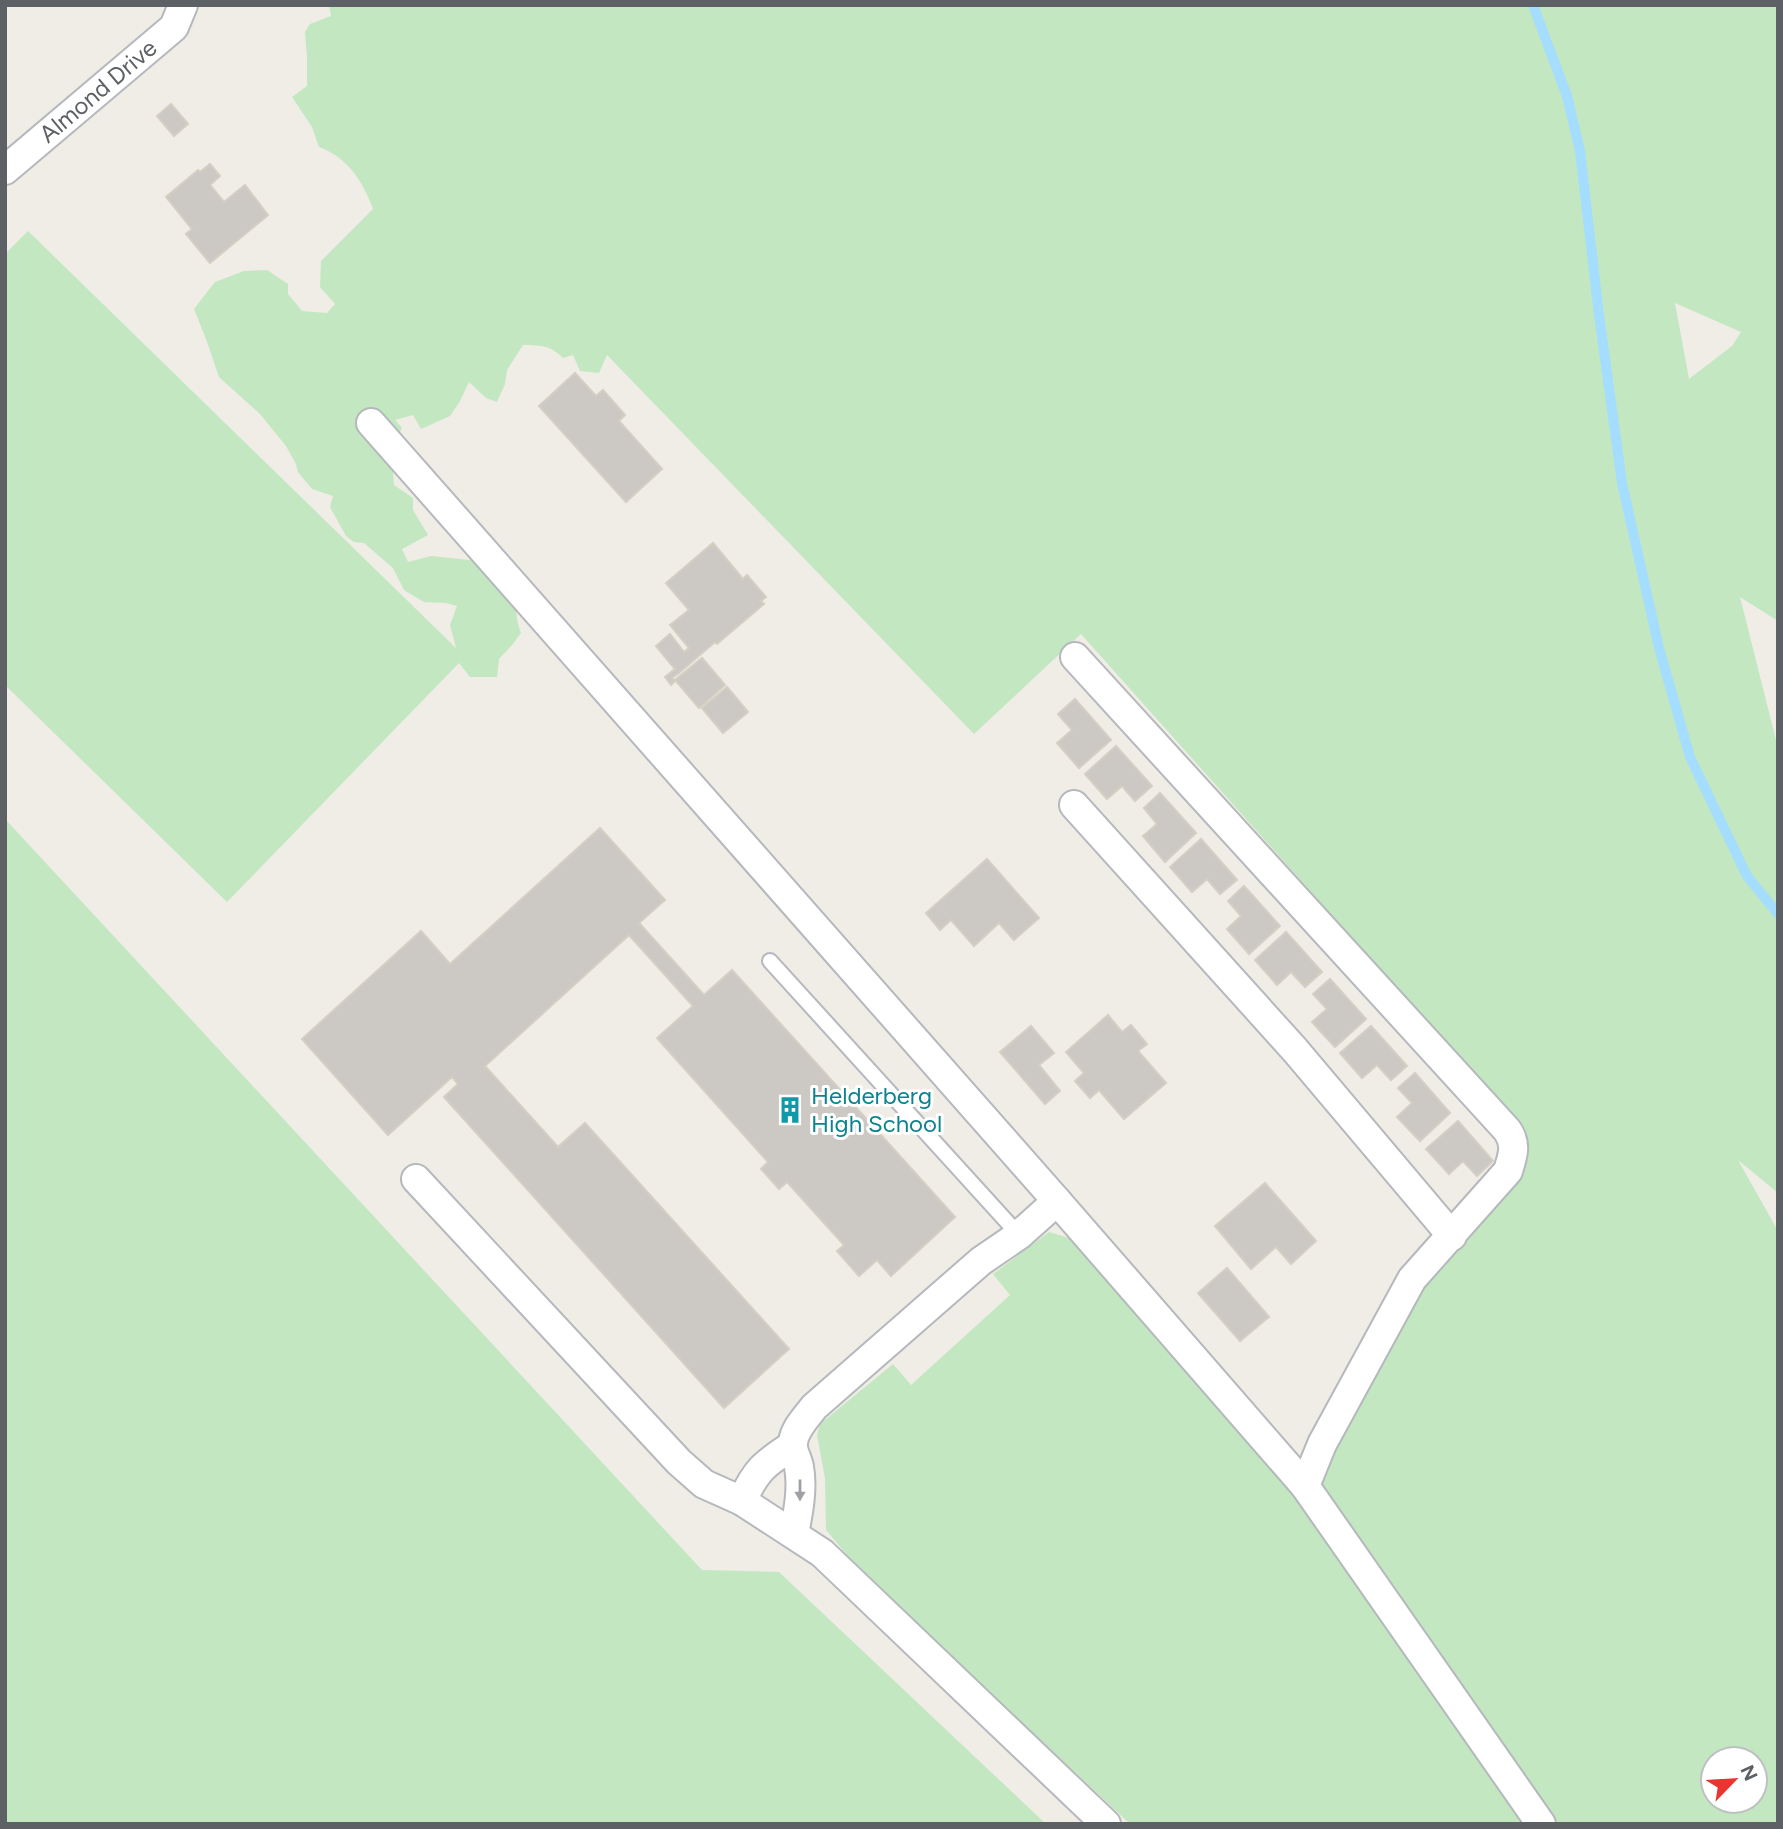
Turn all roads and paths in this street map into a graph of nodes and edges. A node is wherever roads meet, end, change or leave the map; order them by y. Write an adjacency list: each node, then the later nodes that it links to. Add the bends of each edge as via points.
1 (183, 5): 2 (street, Almond Drive, via 174,27)
2 (5, 170)
3 (371, 423): 8 (street)
4 (1075, 657): 10 (street, via 1511,1136 1514,1153 1508,1171)
5 (1074, 805): 10 (street, via 1294,1050)
6 (770, 961): 9 (lane)
7 (416, 1178): 13 (street, via 679,1462 704,1483)
8 (1057, 1201): 9 (street); 12 (street)
9 (1019, 1236): 11 (street, via 981,1261 814,1407 797,1430)
10 (1452, 1236): 12 (street, via 1412,1279 1322,1444)
11 (793, 1445): 13 (street, via 767,1462); 14 (street, one-way to 14, via 800,1469)
12 (1305, 1486): 16 (street)
13 (742, 1501): 14 (street)
14 (794, 1534): 15 (street, via 822,1553)
15 (1106, 1824)
16 (1541, 1824)

